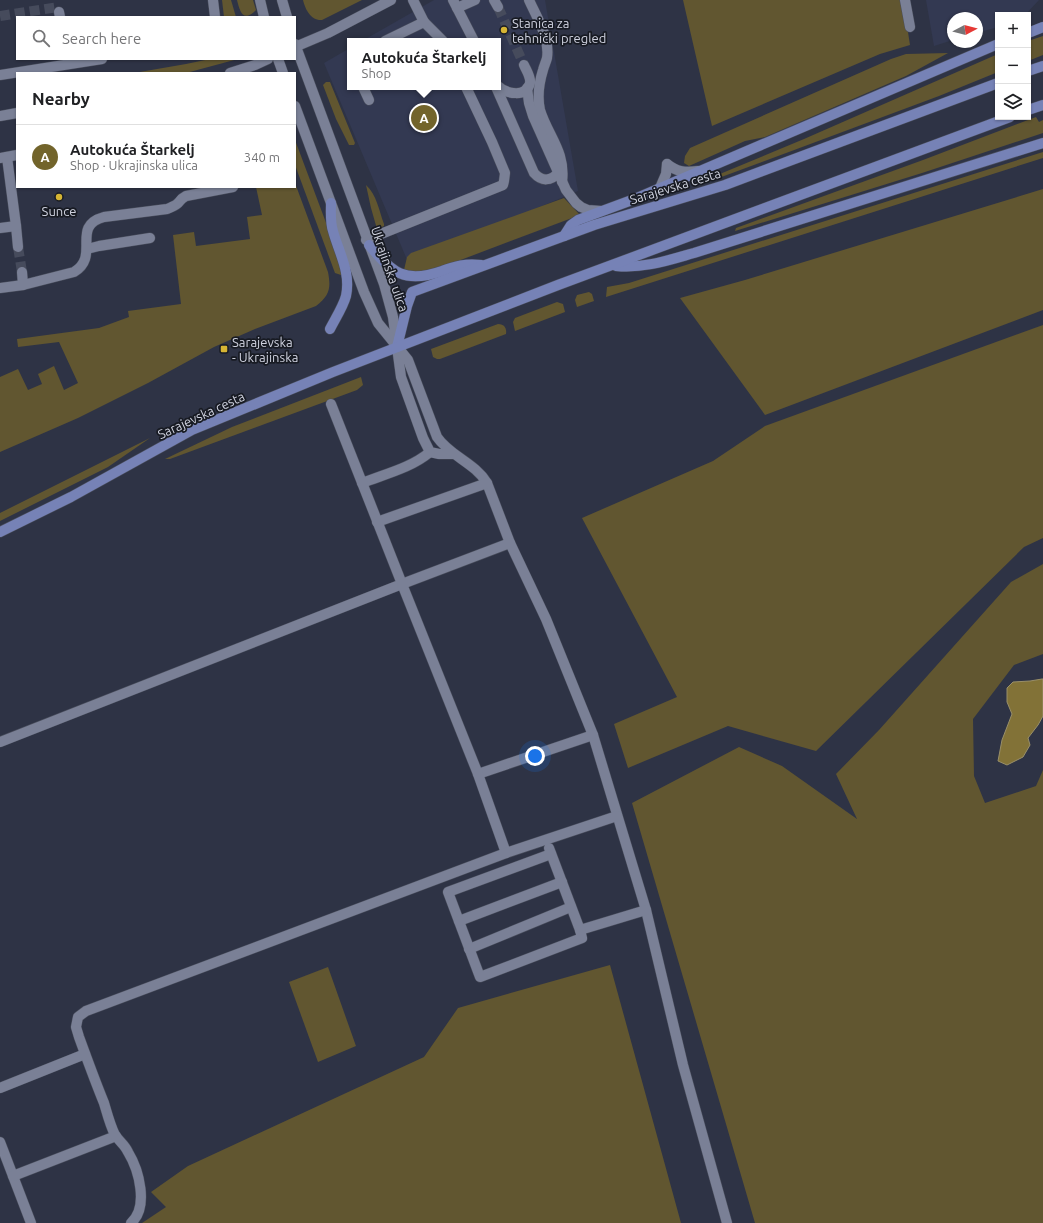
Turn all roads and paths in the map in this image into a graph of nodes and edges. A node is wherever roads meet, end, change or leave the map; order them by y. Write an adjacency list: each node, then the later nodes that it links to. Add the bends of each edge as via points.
1 (213, 0): 10 (street)
2 (260, 0): 11 (street)
3 (282, 0): 12 (street)
4 (391, 0): 21 (street, via 328,33)
5 (413, 0): 13 (street)
6 (475, 0): 9 (street)
7 (529, 0): 52 (street, via 547,46 539,103 562,159)
8 (905, 0): 14 (street)
9 (455, 4): 19 (street)
10 (215, 16)
11 (264, 16)
12 (287, 16)
13 (424, 22): 17 (street); 18 (street)
14 (910, 27)
15 (1043, 27): 16 (main road)
16 (1031, 32)
17 (391, 38)
18 (439, 38)
19 (472, 38)
20 (995, 45): 50 (main road)
21 (296, 46)
22 (296, 49): 61 (street, Ukrajinska ulica)
23 (96, 60): 26 (street)
24 (266, 60): 31 (street)
25 (278, 60): 32 (street)
26 (68, 65): 30 (street)
27 (524, 65): 36 (street, via 530,83)
28 (1043, 66): 29 (main road)
29 (1031, 71)
30 (20, 72)
31 (233, 72)
32 (283, 72)
33 (16, 73): 34 (street)
34 (0, 75)
35 (995, 84): 59 (main road, Sarajevska cesta, via 725,185)
36 (527, 88): 40 (street, via 514,93); 51 (street, via 533,116)
37 (364, 90): 41 (street)
38 (467, 90): 61 (street, via 505,172 503,185)
39 (498, 90): 51 (street, via 534,173 546,180)
40 (501, 90)
41 (369, 100)
42 (1042, 105): 44 (main road)
43 (296, 109): 55 (street)
44 (1031, 109)
45 (16, 113): 46 (street)
46 (0, 116)
47 (1002, 120): 65 (main road, Sarajevska cesta)
48 (1043, 143): 65 (main road, via 656,264 637,267)
49 (8, 157): 57 (street)
50 (700, 171): 54 (main road); 54 (street, via 679,172 667,164)
51 (558, 173): 52 (street)
52 (562, 182): 56 (street, via 571,198 581,207)
53 (228, 188): 63 (street, via 186,196 175,206 167,209 96,219 86,230)
54 (660, 188): 56 (main road)
55 (331, 203): 69 (main road, via 332,230 346,271 347,286 344,301); 70 (street, via 378,323)
56 (601, 211): 59 (main road, via 578,220 567,229)
57 (16, 226): 58 (street); 62 (street)
58 (0, 228)
59 (564, 236): 64 (main road, Sarajevska cesta)
60 (150, 238): 63 (street)
61 (367, 242): 64 (main road, via 392,269 408,277 430,275 458,265); 70 (street, Ukrajinska ulica, via 394,317)
62 (18, 247)
63 (87, 249): 67 (street, via 85,259 74,272)
64 (485, 265): 70 (main road, Sarajevska cesta, via 412,292)
65 (612, 266): 70 (main road, Sarajevska cesta)
66 (22, 272): 67 (street)
67 (23, 285): 68 (street)
68 (0, 288)
69 (330, 330)
70 (397, 347): 72 (street, Ukrajinska ulica, via 401,377); 73 (street, via 408,360 436,437); 77 (main road, Sarajevska cesta, via 192,430 71,497)
71 (331, 404): 74 (street)
72 (430, 452): 73 (street); 74 (street, via 414,463)
73 (454, 454): 75 (street, via 476,470)
74 (362, 483): 76 (street)
75 (487, 483): 76 (street); 78 (street)
76 (377, 522): 79 (street)
77 (0, 532)
78 (510, 543): 79 (street); 80 (street, via 546,619)
79 (402, 584): 81 (street); 82 (street)
80 (593, 735): 82 (street); 83 (street)
81 (0, 742)
82 (478, 774): 85 (street)
83 (617, 816): 84 (street); 89 (street)
84 (546, 840): 85 (street); 86 (street)
85 (506, 853): 93 (street, via 86,1010 78,1017 76,1027)
86 (551, 854): 87 (street); 90 (street, via 448,892)
87 (562, 882): 88 (street); 90 (street)
88 (572, 907): 91 (street); 92 (street)
89 (646, 910): 91 (street); 100 (street, via 683,1065)
90 (459, 921): 92 (street)
91 (580, 930): 92 (street, via 582,938 480,978)
92 (469, 948)
93 (85, 1054): 94 (street); 95 (street)
94 (0, 1088)
95 (116, 1136): 97 (street); 99 (street, via 128,1152 140,1183 140,1210)
96 (0, 1142): 97 (street)
97 (13, 1176): 98 (street)
98 (31, 1223)
99 (131, 1223)
100 (728, 1223)

